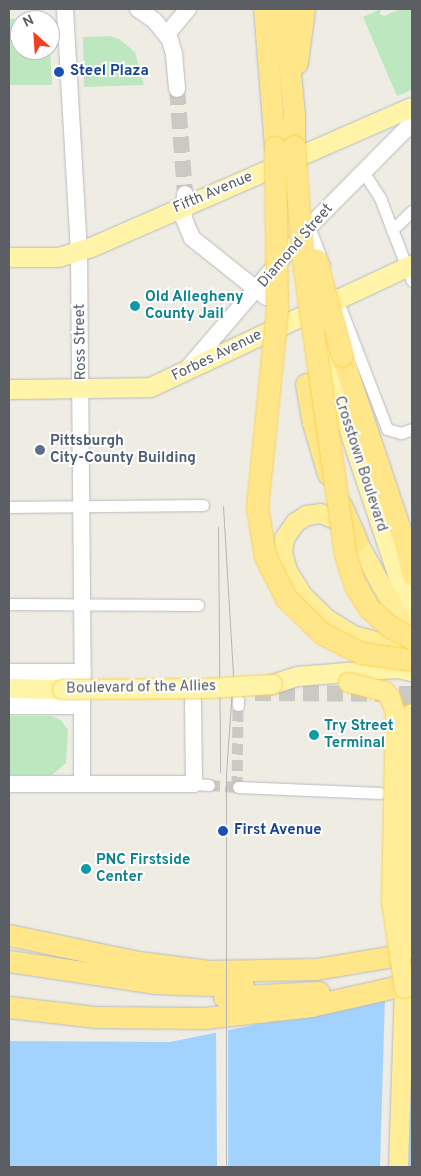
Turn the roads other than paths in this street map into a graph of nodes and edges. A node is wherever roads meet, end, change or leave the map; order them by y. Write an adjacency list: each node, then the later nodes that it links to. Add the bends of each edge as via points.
1 (65, 9): 20 (main road, Ross Street)
2 (138, 9): 8 (main road)
3 (188, 9): 8 (main road)
4 (257, 9): 9 (highway)
5 (264, 9): 9 (highway)
6 (304, 9): 12 (highway)
7 (283, 14): 12 (highway)
8 (167, 34): 10 (main road, via 174,54)
9 (270, 73): 14 (highway)
10 (177, 89)
11 (412, 107): 16 (main road, Fifth Avenue)
12 (294, 115): 14 (highway)
13 (412, 123): 15 (main road, Diamond Street)
14 (284, 143): 33 (highway, bridge, via 292,254 309,404 320,451); 35 (highway, bridge, via 342,356 407,550); 40 (highway, bridge, via 345,554 356,585 369,608 387,625); 42 (highway, bridge, via 277,310 257,507 265,556 286,598 323,634 361,653)
15 (364, 174): 18 (main road, Diamond Street); 19 (street, via 380,198)
16 (185, 200): 20 (main road, Fifth Avenue); 23 (main road, via 185,225 192,238)
17 (412, 211): 19 (street)
18 (308, 227): 23 (main road, Diamond Street); 24 (street)
19 (392, 230): 22 (street)
20 (79, 251): 21 (main road, Fifth Avenue, via 58,257); 27 (main road, Ross Street)
21 (9, 257)
22 (410, 270): 24 (main road, Forbes Avenue)
23 (257, 290): 25 (main road); 26 (main road, Diamond Street)
24 (338, 300): 25 (main road, Forbes Avenue); 29 (street, via 387,429 392,433)
25 (295, 319): 26 (main road, Forbes Avenue); 39 (main road, Crosstown Boulevard, via 314,336 322,349)
26 (183, 373): 27 (main road, Forbes Avenue, via 150,387)
27 (82, 388): 28 (main road, Forbes Avenue); 31 (main road, Ross Street)
28 (9, 389)
29 (412, 429)
30 (203, 505): 31 (street)
31 (83, 506): 32 (street); 37 (main road, Ross Street)
32 (9, 507)
33 (342, 514): 34 (highway); 41 (highway, via 315,513 301,517 291,526 282,549 292,580 310,604 343,629 376,643)
34 (357, 541): 40 (highway)
35 (412, 574)
36 (9, 604): 37 (street)
37 (83, 604): 38 (street); 43 (main road, Ross Street, via 83,674)
38 (198, 605)
39 (412, 618)
40 (412, 640)
41 (412, 651)
42 (412, 660)
43 (9, 672)
44 (412, 672): 45 (main road, Boulevard of the Allies); 46 (main road, Boulevard of the Allies, via 396,668 297,676)
45 (348, 682): 46 (main road, Boulevard of the Allies, via 299,686); 61 (highway, bridge, via 384,691 390,696 395,713 391,900)
46 (272, 684): 47 (main road, Boulevard of the Allies, bridge, via 206,688)
47 (9, 688)
48 (194, 702): 52 (main road, via 202,784)
49 (9, 706): 52 (main road, via 82,702)
50 (412, 713): 61 (highway, bridge)
51 (9, 784): 52 (main road)
52 (82, 784)
53 (238, 787): 54 (street)
54 (380, 793)
55 (9, 935): 56 (highway, via 138,962 209,971 316,969)
56 (412, 953)
57 (412, 958): 58 (highway, via 331,978 214,986 154,984)
58 (9, 961)
59 (412, 965): 61 (highway)
60 (9, 976): 63 (highway, via 179,996)
61 (409, 981): 63 (highway); 64 (highway, via 311,1006 213,1018 123,1019); 65 (highway)
62 (9, 992): 63 (highway, via 86,1004 144,1007 238,1004)
63 (319, 992)
64 (9, 1007)
65 (398, 1167)

